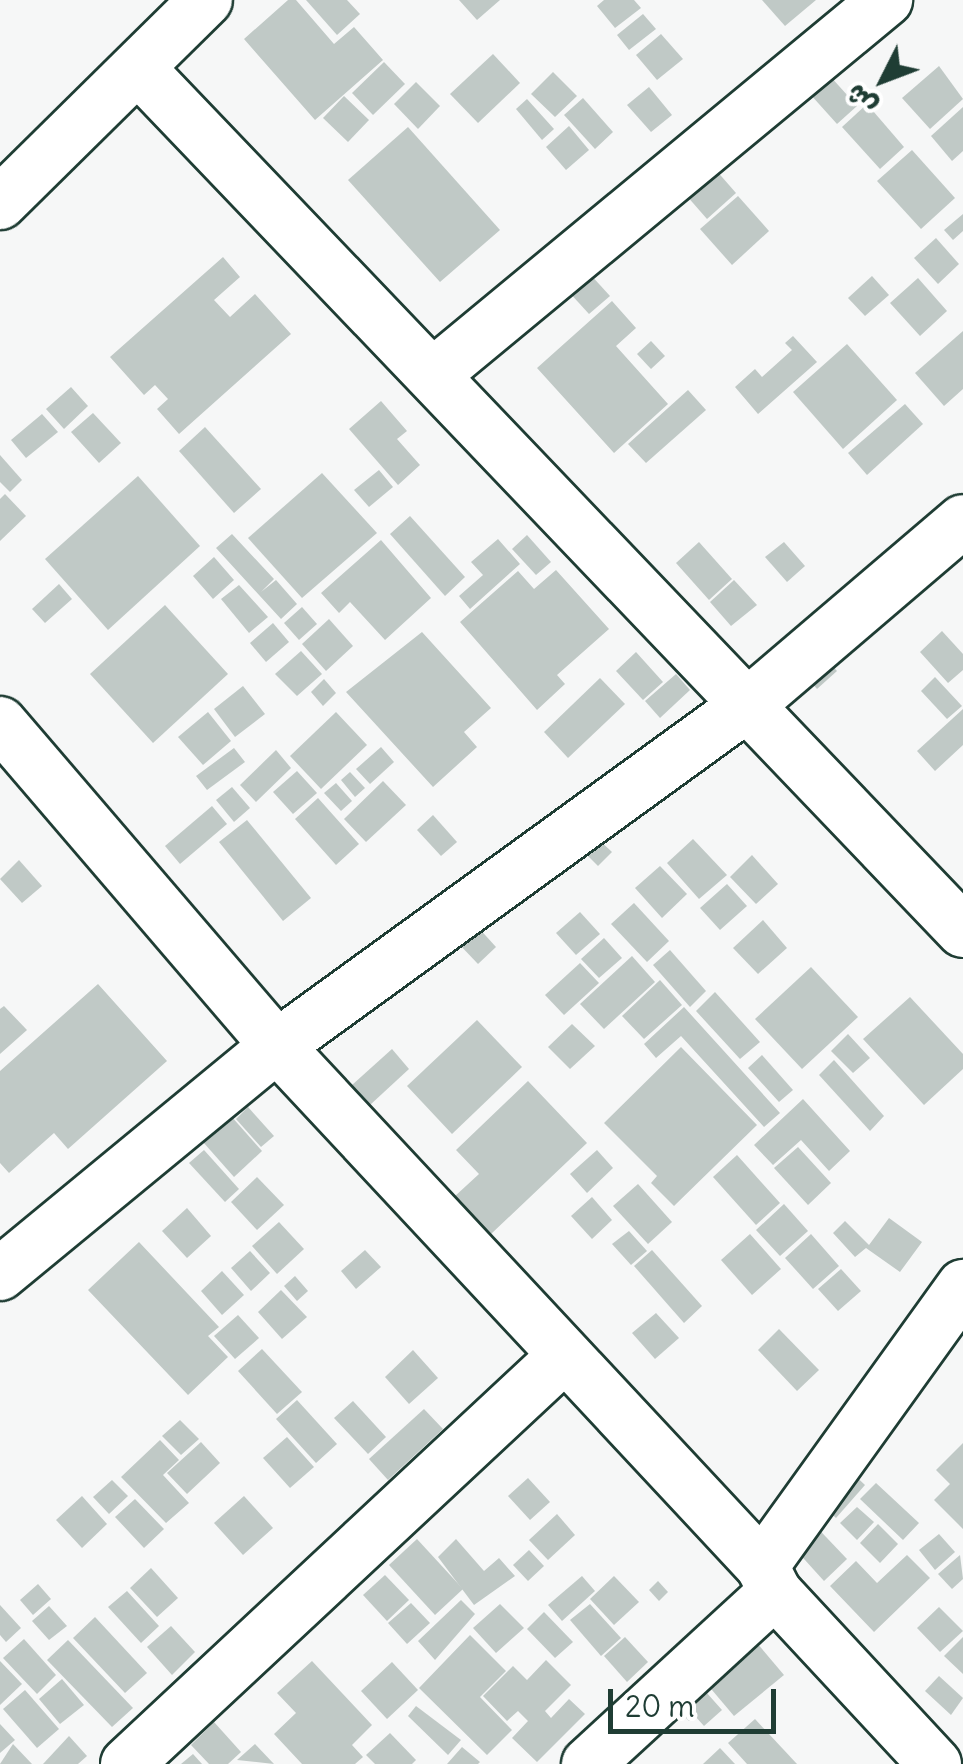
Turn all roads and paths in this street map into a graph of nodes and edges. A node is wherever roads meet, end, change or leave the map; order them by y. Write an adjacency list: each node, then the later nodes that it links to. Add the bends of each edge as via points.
1 (206, 0): 3 (street)
2 (886, 0): 5 (street)
3 (138, 68): 4 (street); 5 (street)
4 (0, 203)
5 (434, 374): 7 (street)
6 (963, 521): 7 (street)
7 (750, 702): 9 (street); 10 (street)
8 (0, 723): 10 (street)
9 (963, 931)
10 (277, 1046): 11 (street); 13 (street)
11 (6, 1256)
12 (963, 1286): 14 (street)
13 (564, 1356): 14 (street); 15 (street)
14 (768, 1579): 16 (street); 17 (street)
15 (127, 1764)
16 (588, 1764)
17 (936, 1764)

